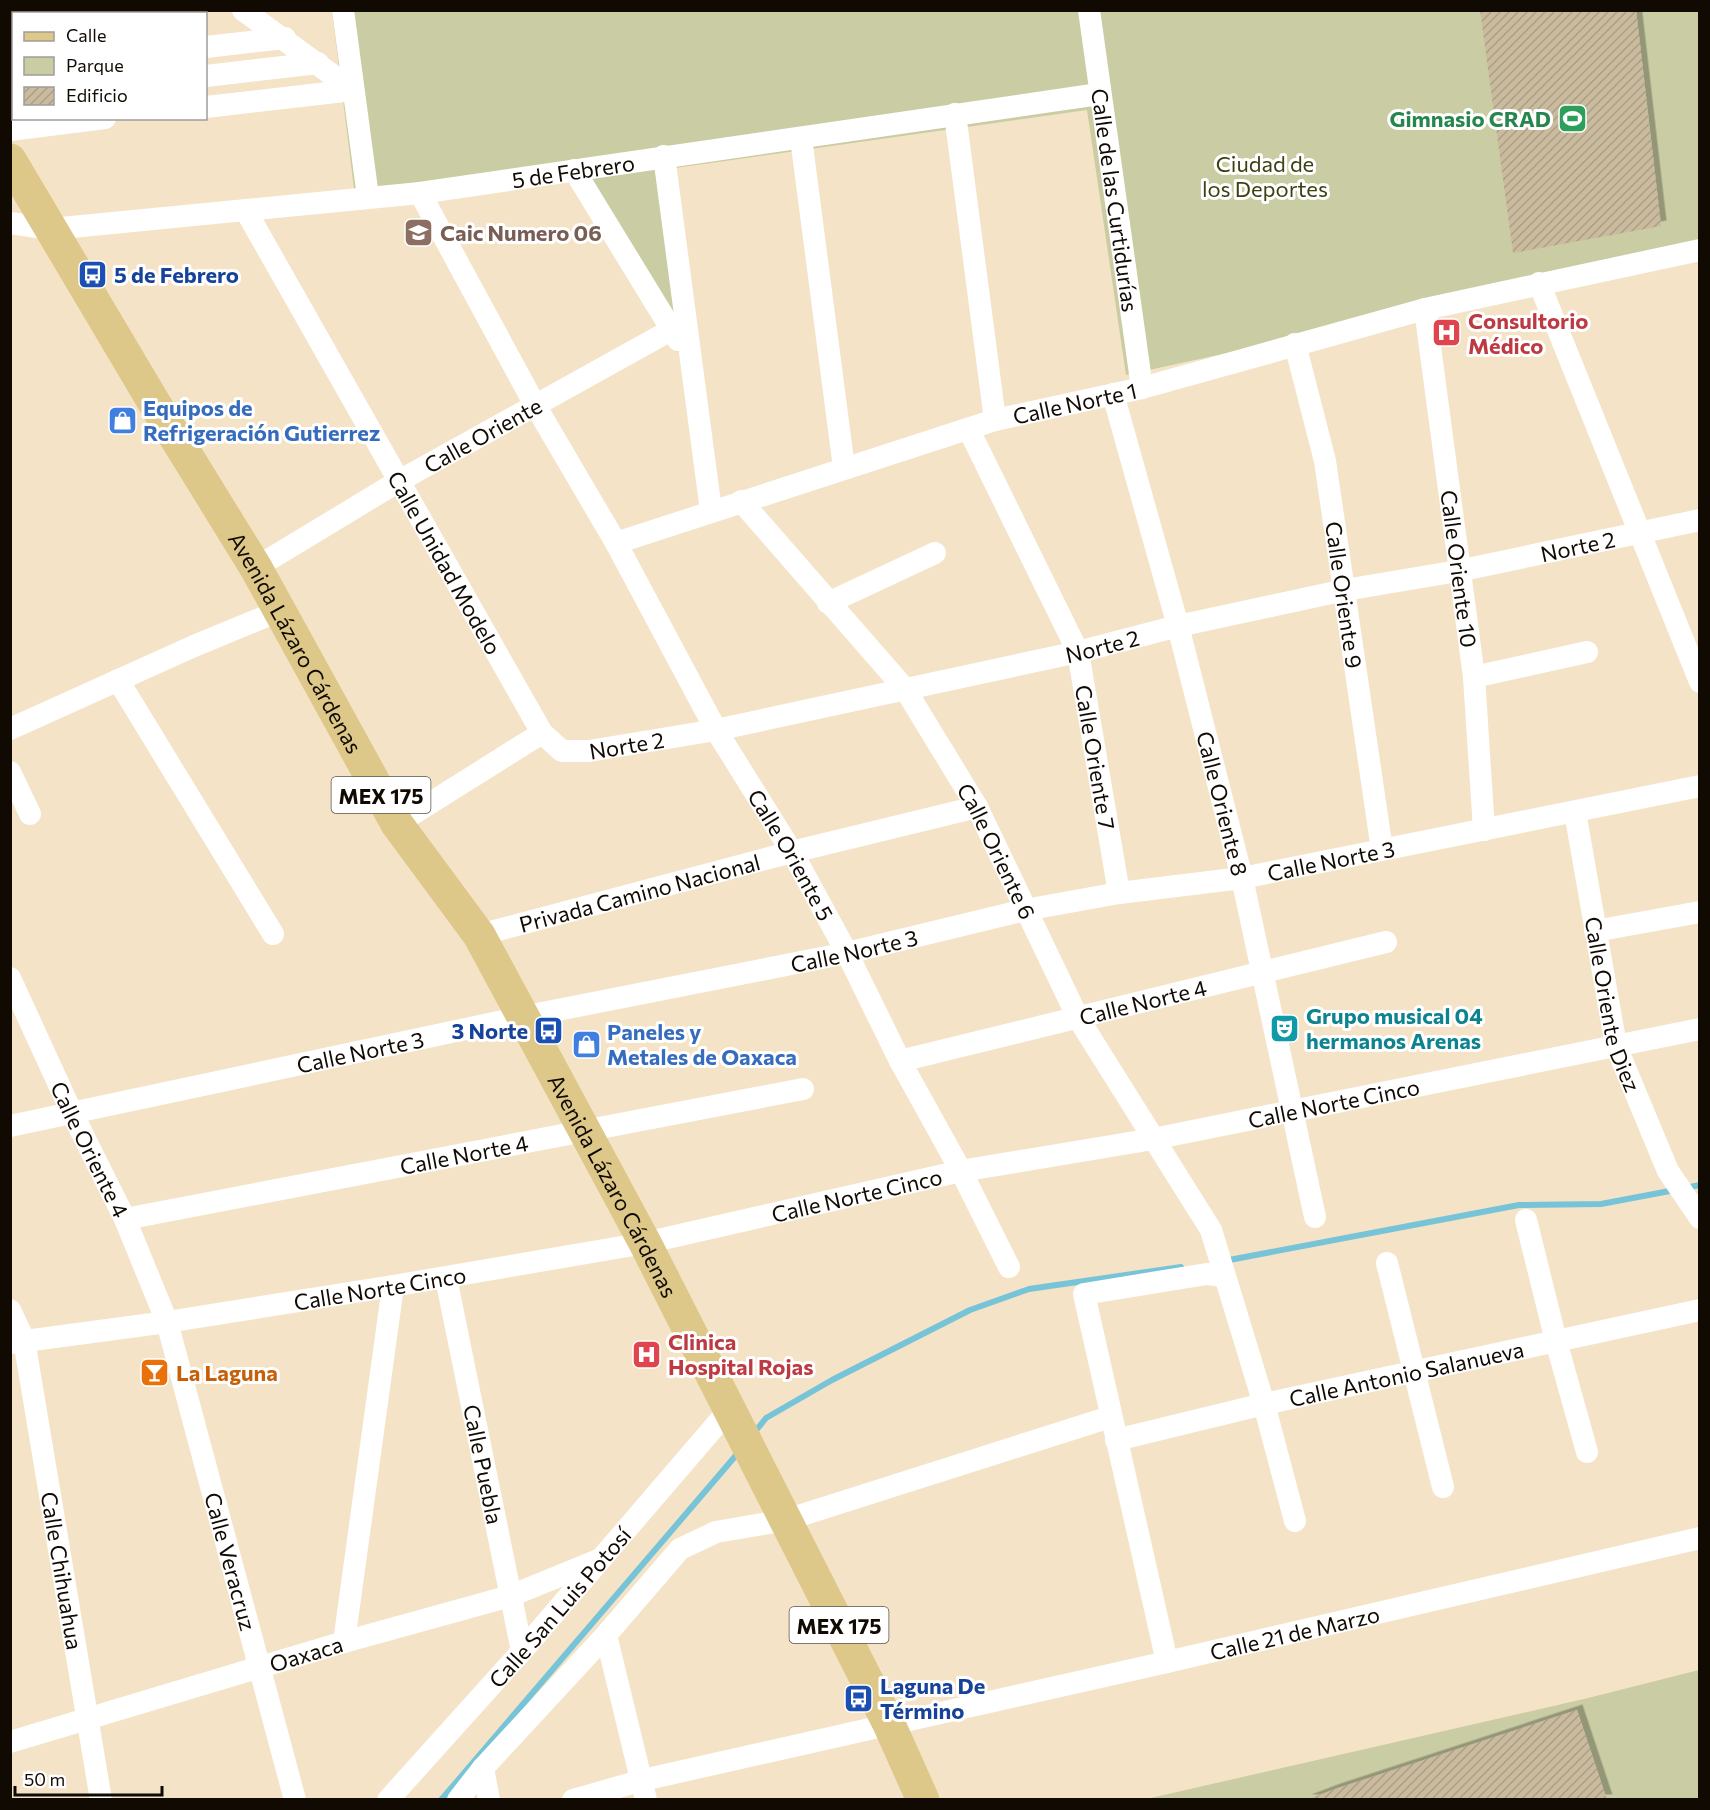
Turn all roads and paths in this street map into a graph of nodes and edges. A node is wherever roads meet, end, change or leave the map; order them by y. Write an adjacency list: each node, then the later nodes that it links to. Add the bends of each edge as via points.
1 (243, 10): 4 (street)
2 (343, 10): 8 (street)
3 (1089, 10): 9 (street, Calle de las Curtidurías)
4 (285, 38): 5 (street); 6 (street)
5 (207, 47)
6 (318, 63): 7 (street); 8 (street)
7 (207, 76)
8 (353, 90): 10 (street); 19 (street)
9 (1099, 94): 11 (street, 5 de Febrero); 29 (street, Calle de las Curtidurías)
10 (207, 107)
11 (955, 114): 14 (street, 5 de Febrero); 32 (street)
12 (88, 120): 13 (street)
13 (10, 129)
14 (801, 138): 15 (street, 5 de Febrero); 34 (street)
15 (664, 156): 17 (street, 5 de Febrero); 28 (street)
16 (10, 160): 22 (main road, Avenida Lázaro Cárdenas / MEX 175)
17 (574, 170): 18 (street, 5 de Febrero); 26 (street)
18 (420, 193): 19 (street, 5 de Febrero); 31 (street, Calle Oriente 5)
19 (368, 197): 20 (street, 5 de Febrero)
20 (246, 211): 22 (street, 5 de Febrero); 35 (street, Calle Unidad Modelo)
21 (10, 223): 22 (street, 5 de Febrero)
22 (51, 229): 46 (main road, Avenida Lázaro Cárdenas / MEX 175)
23 (1700, 250): 24 (street, Calle Norte 1)
24 (1539, 283): 25 (street, Calle Norte 1); 39 (street)
25 (1425, 309): 27 (street, Calle Norte 1); 43 (street, Calle Oriente 10)
26 (671, 330): 28 (street); 31 (street, Calle Oriente)
27 (1295, 345): 29 (street, Calle Norte 1); 44 (street, Calle Oriente 9, via 1325,460)
28 (690, 356): 37 (street)
29 (1142, 388): 30 (street, Calle Norte 1)
30 (1113, 394): 32 (street, Calle Norte 1); 47 (street, Calle Oriente 8)
31 (535, 405): 35 (street, Calle Oriente); 40 (street, Calle Oriente 5)
32 (995, 420): 33 (street, Calle Norte 1)
33 (969, 430): 34 (street, Calle Norte 1); 48 (street, Calle Oriente 7)
34 (844, 468): 36 (street, Calle Norte 1)
35 (399, 481): 42 (street, Calle Oriente); 56 (street, Calle Unidad Modelo)
36 (741, 501): 37 (street, Calle Norte 1); 45 (street, Calle Oriente 6)
37 (711, 511): 40 (street, Calle Norte 1)
38 (1700, 520): 39 (street, Norte 2)
39 (1641, 534): 43 (street, Norte 2); 52 (street)
40 (616, 543): 55 (street, Calle Oriente 5)
41 (935, 553): 45 (street)
42 (265, 562)
43 (1458, 571): 44 (street, Norte 2); 50 (street, Calle Oriente 10)
44 (1345, 590): 47 (street, Norte 2); 65 (street, Calle Oriente 9)
45 (828, 603): 53 (street, Calle Oriente 6)
46 (279, 611): 51 (street); 63 (main road, Avenida Lázaro Cárdenas / MEX 175)
47 (1178, 626): 48 (street, Norte 2); 67 (street, Calle Oriente 8)
48 (1078, 652): 53 (street, Norte 2); 68 (street, Calle Oriente 7)
49 (1587, 652): 50 (street)
50 (1474, 676): 64 (street, Calle Oriente 10)
51 (118, 680): 54 (street); 72 (street)
52 (1700, 682)
53 (905, 689): 55 (street, Norte 2); 60 (street, Calle Oriente 6)
54 (10, 729)
55 (716, 730): 57 (street, Norte 2, via 590,751); 66 (street, Calle Oriente 5)
56 (542, 733): 57 (street, Calle Unidad Modelo); 63 (street)
57 (562, 751)
58 (10, 772): 62 (street)
59 (1700, 786): 61 (street, Calle Norte 3)
60 (977, 807): 66 (street, Privada Camino Nacional); 69 (street, Calle Oriente 6)
61 (1575, 812): 64 (street, Calle Norte 3); 71 (street, Calle Oriente Diez)
62 (30, 814)
63 (397, 824): 73 (main road, Avenida Lázaro Cárdenas / MEX 175)
64 (1484, 830): 65 (street, Calle Norte 3)
65 (1382, 850): 67 (street, Calle Norte 3)
66 (792, 852): 73 (street, Privada Camino Nacional); 75 (street, Calle Oriente 5)
67 (1242, 878): 68 (street, Calle Norte 3); 76 (street, Calle Oriente 8)
68 (1119, 894): 69 (street, Calle Norte 3)
69 (1025, 910): 75 (street, Calle Norte 3); 79 (street, Calle Oriente 6)
70 (1700, 912): 71 (street)
71 (1595, 931): 81 (street, Calle Oriente Diez)
72 (273, 934)
73 (479, 935): 78 (main road, Avenida Lázaro Cárdenas / MEX 175)
74 (1386, 942): 76 (street, Calle Norte 4)
75 (847, 953): 78 (street, Calle Norte 3); 82 (street, Calle Oriente 5)
76 (1263, 972): 79 (street, Calle Norte 4); 85 (street, Calle Oriente 8)
77 (10, 978): 84 (street, Calle Oriente 4)
78 (522, 1017): 84 (street, Calle Norte 3); 87 (main road, Avenida Lázaro Cárdenas / MEX 175)
79 (1078, 1018): 82 (street, Calle Norte 4); 88 (street, Calle Oriente 6)
80 (1700, 1029): 81 (street, Calle Norte Cinco)
81 (1616, 1046): 85 (street, Calle Norte Cinco); 90 (street, Calle Oriente Diez)
82 (900, 1061): 89 (street, Calle Oriente 5)
83 (803, 1089): 87 (street, Calle Norte 4)
84 (71, 1111): 86 (street, Calle Norte 3); 92 (street, Calle Oriente 4)
85 (1293, 1111): 88 (street, Calle Norte Cinco); 91 (street, Calle Oriente 8)
86 (10, 1126)
87 (584, 1132): 92 (street, Calle Norte 4); 94 (main road, Avenida Lázaro Cárdenas / MEX 175)
88 (1153, 1139): 89 (street, Calle Norte Cinco); 97 (street, Calle Oriente 6, via 1212,1237)
89 (961, 1171): 94 (street, Calle Norte Cinco); 96 (street, Calle Oriente 5)
90 (1689, 1203)
91 (1315, 1217)
92 (125, 1219): 102 (street, Calle Oriente 4)
93 (1526, 1220): 104 (street)
94 (645, 1243): 98 (street, Calle Norte Cinco); 108 (main road, Avenida Lázaro Cárdenas / MEX 175)
95 (1387, 1263): 105 (street)
96 (1009, 1267)
97 (1222, 1273): 106 (street, Calle Oriente 6); 107 (street, via 1084,1294)
98 (446, 1278): 99 (street, Calle Norte Cinco); 116 (street, Calle Puebla)
99 (393, 1286): 102 (street, Calle Norte Cinco); 118 (street)
100 (10, 1310): 103 (street, Calle Chihuahua)
101 (1700, 1310): 104 (street, Calle Antonio Salanueva)
102 (167, 1322): 103 (street, Calle Norte Cinco); 121 (street, Calle Veracruz)
103 (17, 1341): 122 (street, Calle Chihuahua)
104 (1556, 1341): 105 (street, Calle Antonio Salanueva); 110 (street)
105 (1416, 1371): 106 (street, Calle Antonio Salanueva); 111 (street)
106 (1264, 1404): 109 (street, Calle Antonio Salanueva); 113 (street, Calle Oriente 6)
107 (1110, 1417): 109 (street); 112 (street)
108 (740, 1433): 112 (main road, Avenida Lázaro Cárdenas / MEX 175); 115 (street, Calle San Luis Potosí)
109 (1116, 1440): 120 (street)
110 (1587, 1452)
111 (1443, 1487)
112 (786, 1520): 117 (street, via 716,1532 680,1549); 123 (main road, Avenida Lázaro Cárdenas / MEX 175)
113 (1294, 1521)
114 (1700, 1538): 120 (street, Calle 21 de Marzo)
115 (601, 1559): 116 (street, Oaxaca); 119 (street, Calle San Luis Potosí)
116 (510, 1596): 118 (street, Oaxaca); 119 (street, Calle Puebla)
117 (606, 1635): 125 (street); 126 (street)
118 (344, 1642): 121 (street, Oaxaca)
119 (522, 1651): 129 (street, Calle San Luis Potosí)
120 (1167, 1662): 123 (street, Calle 21 de Marzo)
121 (258, 1667): 122 (street, Oaxaca); 128 (street, Calle Veracruz)
122 (85, 1718): 124 (street, Oaxaca); 127 (street, Calle Chihuahua)
123 (889, 1724): 126 (street, Calle 21 de Marzo); 133 (main road, Avenida Lázaro Cárdenas / MEX 175)
124 (10, 1742)
125 (483, 1768): 130 (street); 131 (street)
126 (645, 1790): 132 (street, Calle 21 de Marzo)
127 (101, 1800)
128 (295, 1800)
129 (388, 1800)
130 (458, 1800)
131 (489, 1800)
132 (573, 1800)
133 (923, 1800)

